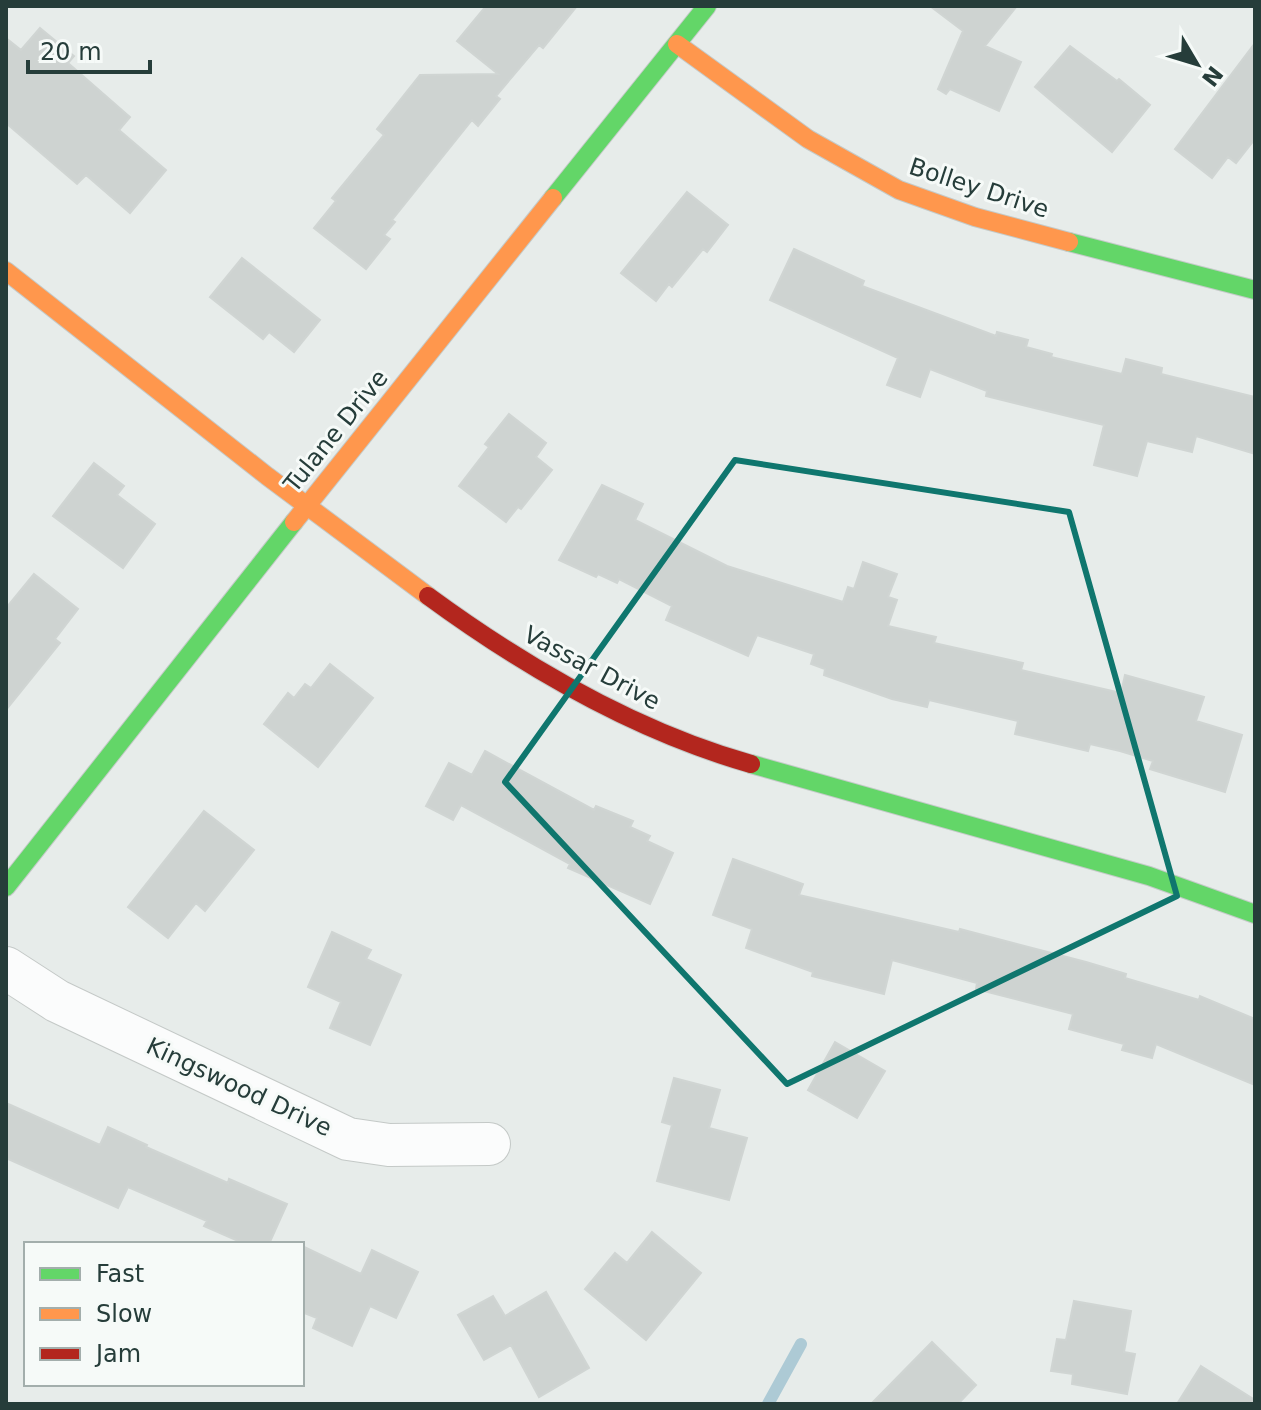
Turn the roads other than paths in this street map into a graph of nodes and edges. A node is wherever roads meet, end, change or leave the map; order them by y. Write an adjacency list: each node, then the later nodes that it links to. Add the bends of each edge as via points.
1 (707, 6): 2 (street, Tulane Drive)
2 (677, 44): 4 (street, Bolley Drive, via 808,139 899,190 975,217); 5 (street, Tulane Drive)
3 (6, 271): 5 (street, Vassar Drive)
4 (1255, 290)
5 (307, 506): 6 (street, Tulane Drive); 7 (street, Vassar Drive, via 484,637 596,702 711,753 1149,876)
6 (6, 887)
7 (1255, 914)
8 (6, 968): 9 (street, Kingswood Drive, via 57,1001 348,1139 389,1145)
9 (489, 1144)

